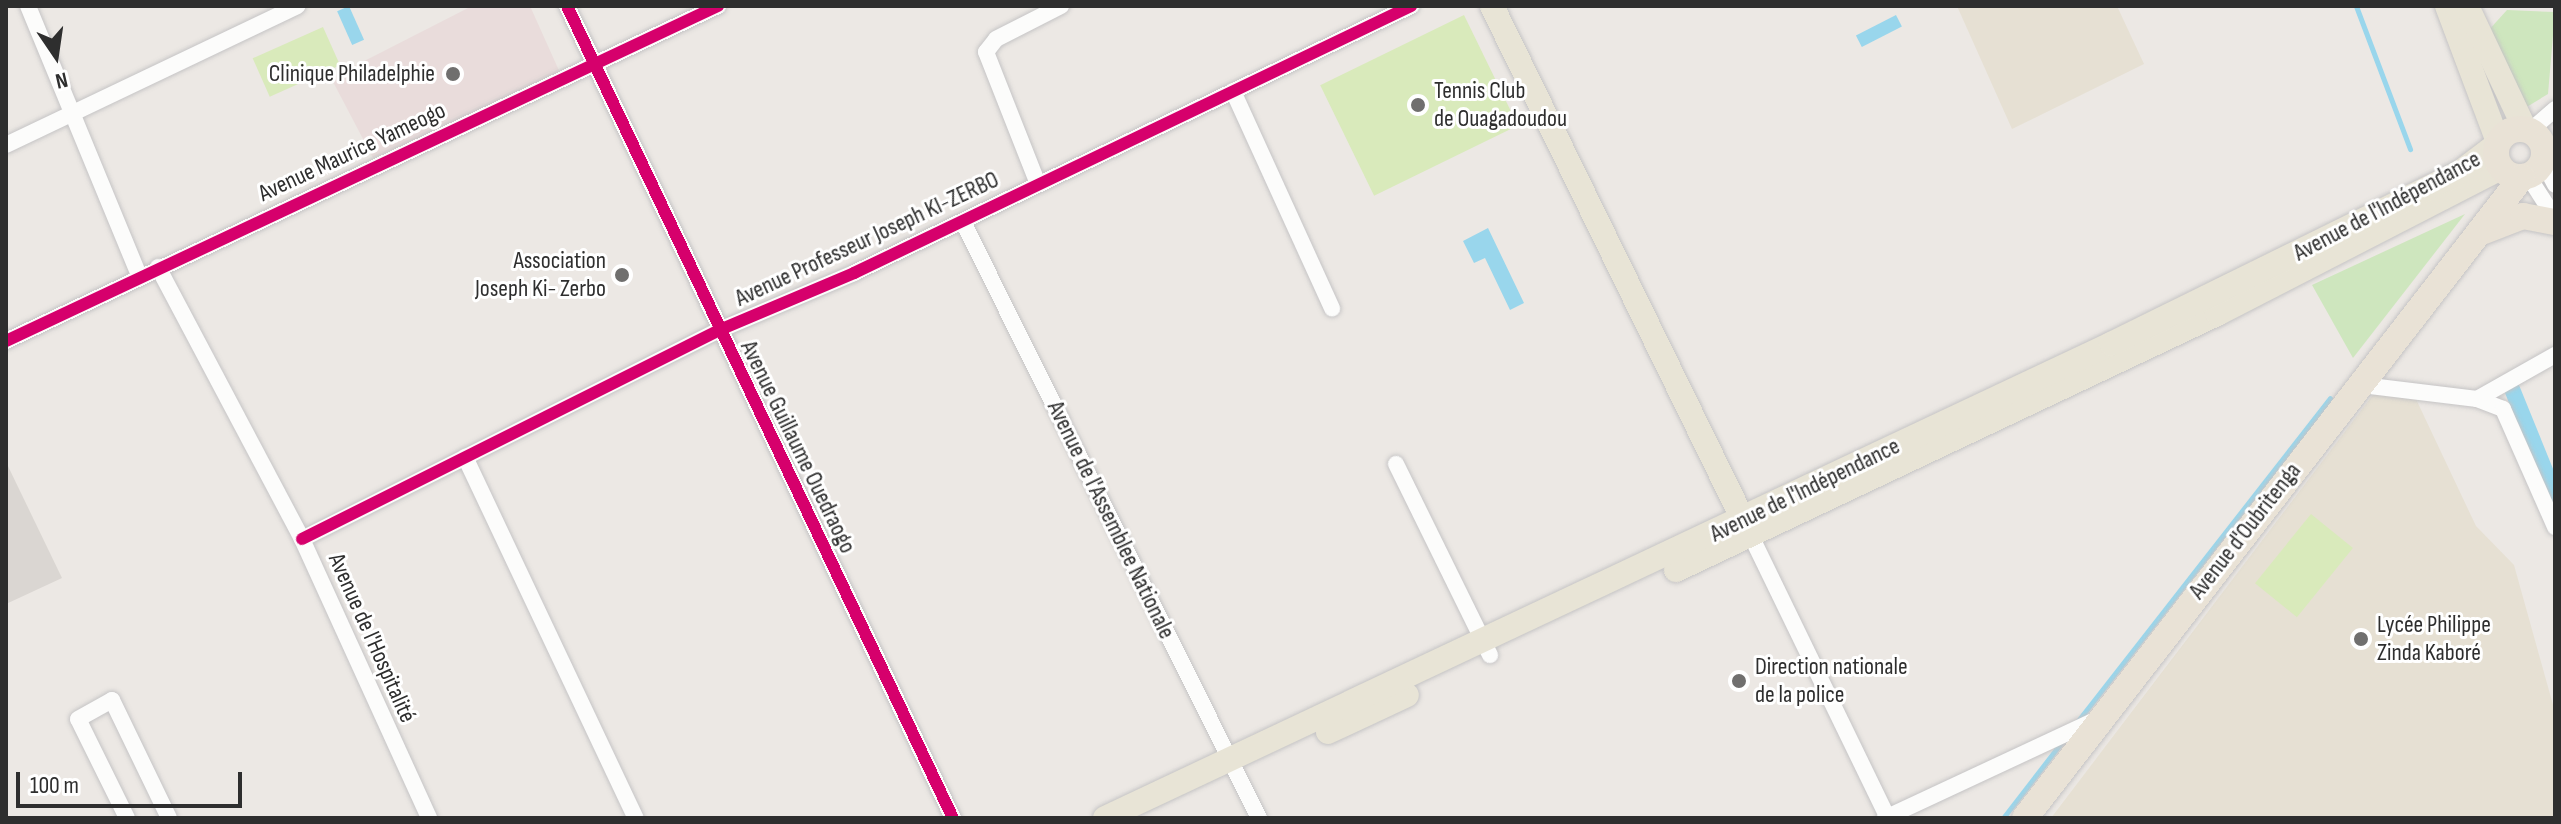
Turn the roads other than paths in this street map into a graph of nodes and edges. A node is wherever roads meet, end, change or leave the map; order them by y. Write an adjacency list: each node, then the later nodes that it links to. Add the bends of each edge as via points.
1 (28, 6): 13 (street)
2 (298, 6): 13 (street)
3 (567, 6): 10 (street, Avenue Guillaume Ouedraogo)
4 (718, 6): 10 (street, Avenue Maurice Yameogo)
5 (1061, 6): 16 (street, via 996,39 986,52)
6 (1411, 6): 11 (street, Avenue Professeur Joseph KI-ZERBO)
7 (1492, 6): 31 (main road)
8 (2447, 6): 15 (main road)
9 (2467, 6): 15 (main road)
10 (594, 64): 20 (street, Avenue Maurice Yameogo); 23 (street, Avenue Guillaume Ouedraogo)
11 (1233, 91): 16 (street, Avenue Professeur Joseph KI-ZERBO); 22 (street)
12 (2555, 109): 15 (street)
13 (68, 116): 14 (street); 21 (street)
14 (6, 145)
15 (2528, 152): 17 (street); 19 (highway, Avenue d'Oubritenga); 31 (main road, Avenue de l'Indépendance, via 2459,173 2115,353)
16 (1038, 184): 18 (street, Avenue Professeur Joseph KI-ZERBO)
17 (2555, 220): 19 (highway, via 2523,216)
18 (963, 222): 23 (street, Avenue Professeur Joseph KI-ZERBO); 35 (street, Avenue de l'Assemblee Nationale)
19 (2474, 239): 26 (highway, Avenue d'Oubritenga)
20 (158, 267): 21 (street, Avenue Maurice Yameogo); 32 (street, Avenue de l'Hospitalité)
21 (139, 275): 24 (street, Avenue Maurice Yameogo)
22 (1332, 308)
23 (717, 331): 28 (street, Avenue Professeur Joseph KI-ZERBO); 40 (street, Avenue Guillaume Ouedraogo)
24 (6, 341)
25 (2555, 355): 27 (street)
26 (2362, 385): 27 (street); 34 (highway, Avenue d'Oubritenga)
27 (2477, 399): 30 (street, via 2503,409)
28 (465, 457): 32 (street, Avenue Professeur Joseph KI-ZERBO); 39 (street)
29 (1396, 464): 33 (street)
30 (2555, 527)
31 (1748, 528): 33 (main road, Avenue de l'Indépendance); 44 (street)
32 (302, 539): 38 (street, Avenue de l'Hospitalité)
33 (1488, 649): 35 (main road, Avenue de l'Indépendance)
34 (2104, 716): 44 (street); 45 (highway, Avenue d'Oubritenga)
35 (1234, 767): 41 (main road, Avenue de l'Indépendance); 42 (main road, Avenue de l'Indépendance); 43 (street, Avenue de l'Assemblee Nationale)
36 (127, 818): 37 (street, via 78,719 112,700)
37 (169, 818)
38 (429, 818)
39 (636, 818)
40 (953, 818)
41 (1105, 818)
42 (1145, 818)
43 (1259, 818)
44 (1887, 818)
45 (2025, 818)

